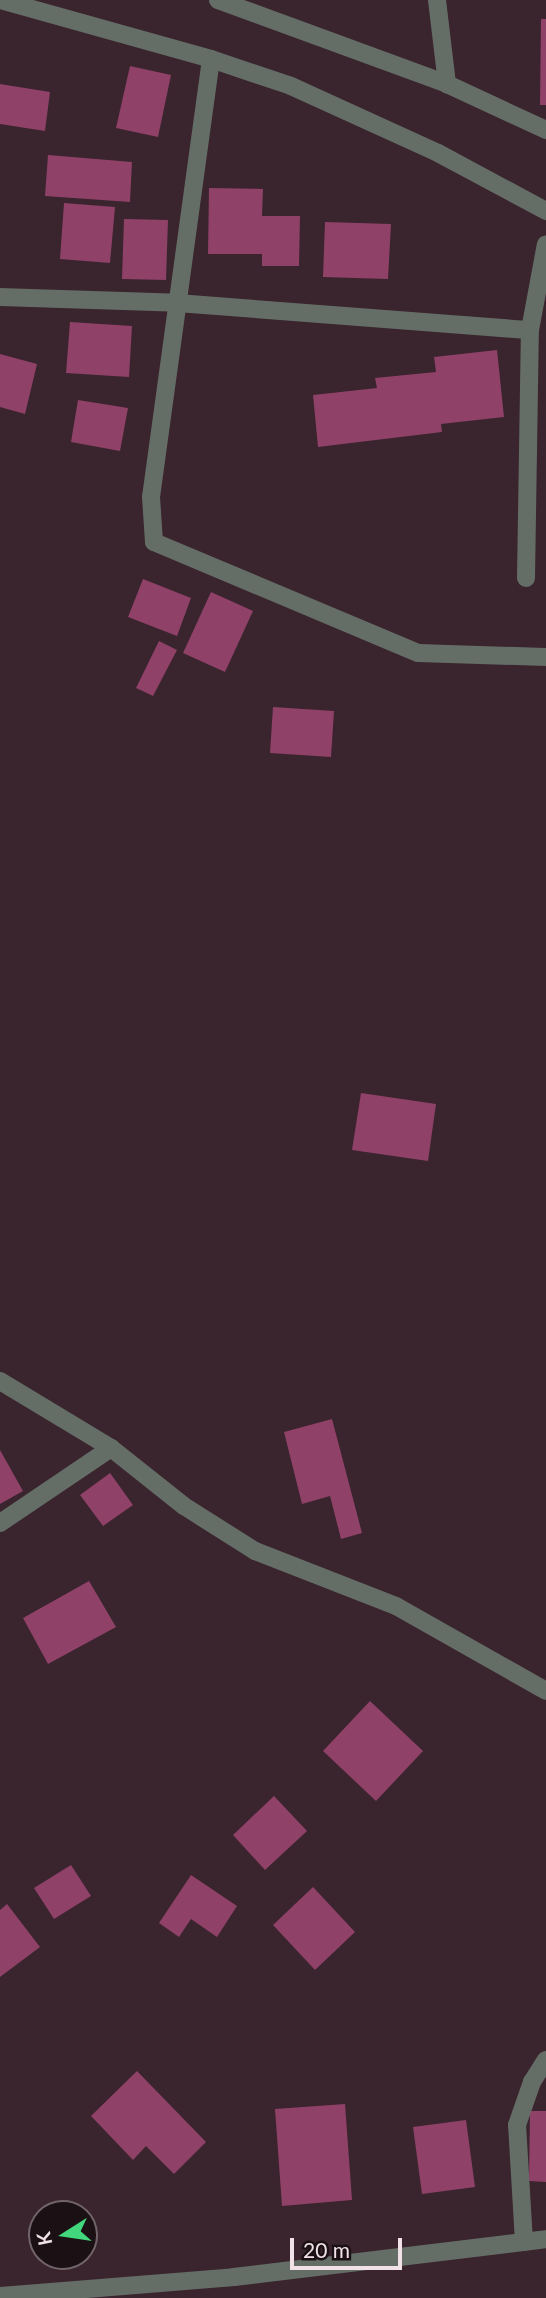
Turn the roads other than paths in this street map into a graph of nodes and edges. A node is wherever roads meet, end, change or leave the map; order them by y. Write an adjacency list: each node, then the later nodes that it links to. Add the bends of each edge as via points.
1 (218, 0): 5 (street)
2 (437, 0): 5 (street)
3 (0, 1): 4 (street)
4 (211, 59): 7 (street, via 291,86 438,153); 10 (street)
5 (447, 84): 6 (street)
6 (546, 130)
7 (546, 211)
8 (546, 244): 11 (street)
9 (0, 297): 10 (street)
10 (177, 303): 11 (street); 13 (street, via 151,497 154,542 418,653)
11 (530, 330): 12 (street)
12 (526, 578)
13 (546, 657)
14 (0, 1381): 15 (street)
15 (111, 1448): 16 (street); 17 (street, via 184,1506 255,1550 396,1606)
16 (0, 1523)
17 (546, 1691)
18 (546, 2060): 20 (street, via 531,2082 517,2125)
19 (546, 2239): 20 (street)
20 (524, 2242): 21 (street, via 234,2277)
21 (0, 2296)

